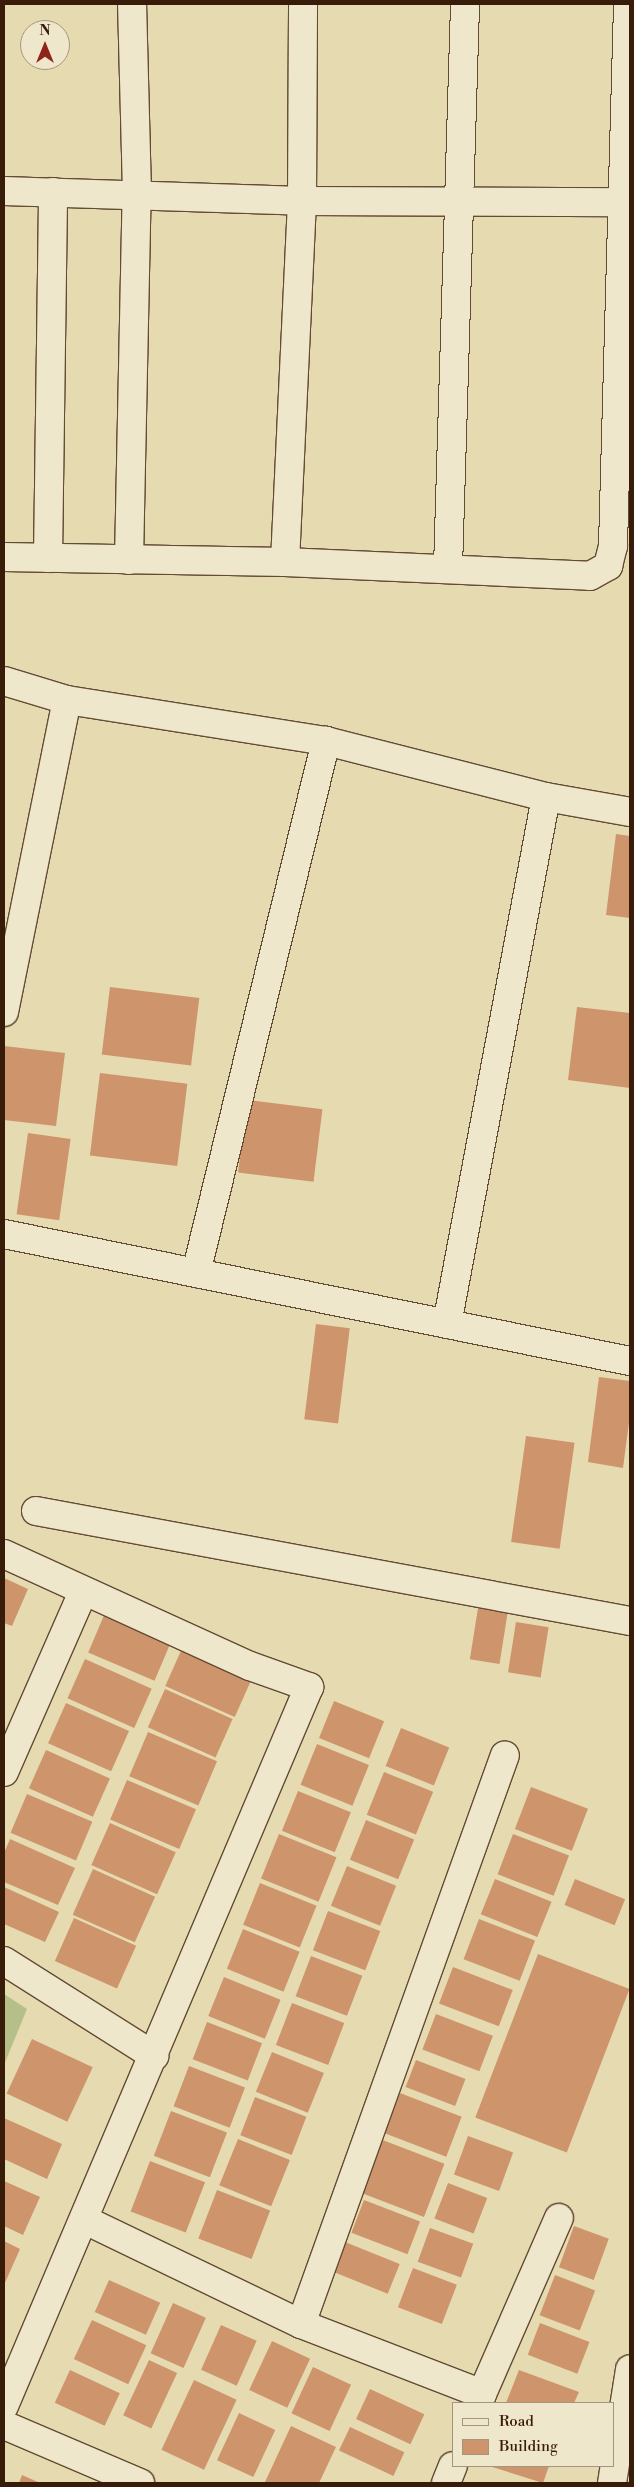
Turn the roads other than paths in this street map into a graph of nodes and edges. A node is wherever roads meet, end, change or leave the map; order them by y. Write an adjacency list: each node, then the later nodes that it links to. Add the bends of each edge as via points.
1 (132, 4): 7 (street)
2 (303, 4): 8 (street)
3 (465, 4): 9 (street)
4 (628, 4): 10 (street)
5 (4, 191): 6 (street)
6 (53, 192): 7 (street); 12 (street)
7 (137, 194): 8 (street); 13 (street)
8 (302, 201): 9 (street); 14 (street)
9 (461, 202): 10 (street); 15 (street)
10 (628, 202): 15 (street, via 613,546 608,566 590,576)
11 (4, 557): 12 (street)
12 (48, 558): 13 (street)
13 (129, 560): 14 (street)
14 (285, 562): 15 (street)
15 (448, 568)
16 (4, 682): 17 (street)
17 (67, 700): 18 (street); 21 (street)
18 (326, 741): 19 (street); 23 (street)
19 (546, 797): 20 (street); 24 (street)
20 (630, 812)
21 (4, 1012)
22 (4, 1234): 23 (street)
23 (196, 1273): 24 (street)
24 (447, 1324): 25 (street)
25 (630, 1360)
26 (36, 1511): 29 (street)
27 (4, 1554): 28 (street)
28 (83, 1592): 31 (street); 33 (street, via 250,1666 308,1687)
29 (630, 1621)
30 (505, 1755): 36 (street)
31 (4, 1772)
32 (4, 1961): 33 (street)
33 (154, 2056): 35 (street)
34 (559, 2218): 38 (street)
35 (85, 2220): 36 (street); 39 (street)
36 (301, 2324): 38 (street)
37 (630, 2369): 44 (street)
38 (480, 2399)
39 (4, 2406)
40 (4, 2424): 42 (street)
41 (453, 2467): 43 (street)
42 (140, 2483)
43 (446, 2483)
44 (612, 2483)

